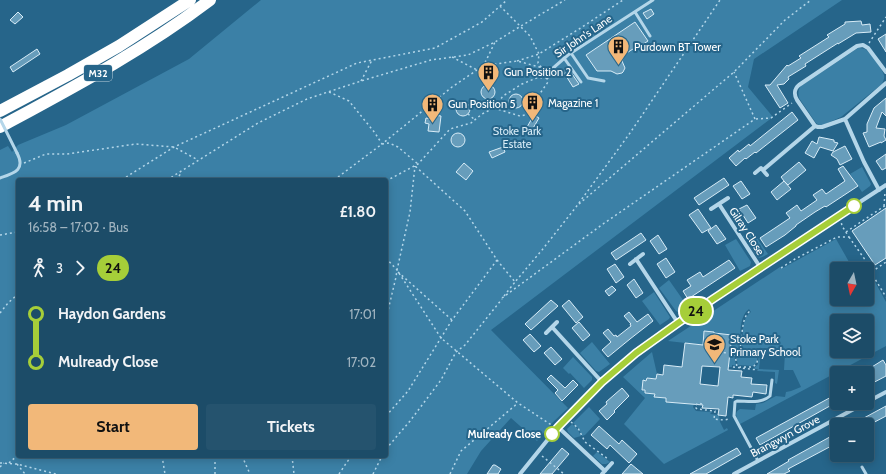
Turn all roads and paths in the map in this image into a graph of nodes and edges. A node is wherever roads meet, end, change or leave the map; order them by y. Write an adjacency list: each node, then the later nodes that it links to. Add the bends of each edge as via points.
1 (190, 0): 38 (highway, M32, via 68,76)
2 (210, 0): 45 (highway, M32, via 125,58)
3 (507, 0): 9 (path)
4 (565, 0): 12 (path)
5 (623, 0): 17 (path)
6 (653, 0): 10 (lane, Sir John's Lane)
7 (720, 0): 67 (path, via 630,133)
8 (811, 0): 26 (path, via 785,20)
9 (500, 6): 12 (path); 20 (path, via 482,22 434,48)
10 (635, 12): 13 (lane); 16 (lane, Sir John's Lane)
11 (886, 17): 15 (path)
12 (521, 26): 14 (path); 17 (path, via 530,36)
13 (650, 36)
14 (495, 42): 18 (path, via 468,55); 22 (path)
15 (867, 47): 27 (street); 35 (street, via 855,46 798,85)
16 (571, 53): 19 (lane, Sir John's Lane); 30 (lane, via 588,78)
17 (539, 54): 21 (path); 23 (path, via 538,63)
18 (451, 57): 25 (path); 29 (path, via 431,60)
19 (564, 58): 24 (lane, Sir John's Lane); 31 (lane)
20 (372, 60): 29 (path); 47 (path, via 357,63)
21 (517, 61): 22 (path); 23 (path)
22 (482, 68): 25 (path)
23 (542, 68): 24 (path)
24 (552, 69): 28 (lane, Sir John's Lane)
25 (477, 70): 46 (path)
26 (734, 72): 42 (path); 67 (path)
27 (886, 72)
28 (547, 78): 36 (path, via 539,77 522,84 503,96); 36 (path, via 548,83 525,115 520,116)
29 (361, 81): 33 (path)
30 (604, 81)
31 (581, 82)
32 (886, 83): 40 (street)
33 (328, 92): 46 (path, via 349,101); 48 (path, via 307,99 258,123)
34 (489, 99): 37 (path)
35 (796, 100): 42 (path, via 770,118); 44 (street)
36 (494, 108): 37 (path)
37 (490, 110): 43 (path)
38 (0, 111)
39 (468, 114): 43 (path)
40 (845, 118): 44 (street, via 822,127); 63 (street)
41 (0, 119): 50 (lane, bridge)
42 (755, 119): 90 (path, via 603,224)
43 (475, 120): 49 (path, via 450,129)
44 (815, 126): 53 (street)
45 (0, 127)
46 (382, 144): 49 (path, via 389,143 398,147); 60 (path)
47 (174, 146): 48 (path); 50 (path, via 136,144 67,154 46,154); 57 (path)
48 (198, 160): 52 (path)
49 (418, 164): 51 (path)
50 (21, 165): 56 (lane, via 18,170)
51 (415, 166): 61 (path); 77 (path, via 465,211); 84 (path, via 410,212)
52 (183, 170): 58 (path); 59 (path)
53 (763, 170): 54 (street, via 761,168); 55 (street)
54 (755, 173)
55 (767, 175)
56 (0, 178)
57 (125, 178)
58 (170, 178)
59 (177, 178)
60 (337, 178)
61 (388, 180)
62 (886, 185): 63 (street)
63 (879, 190): 70 (street)
64 (728, 198): 66 (street, Gilray Close)
65 (884, 198): 68 (path)
66 (719, 204): 69 (street, Gilray Close); 82 (street, Gilray Close)
67 (576, 206): 87 (path)
68 (885, 206): 72 (path)
69 (711, 209)
70 (840, 215): 72 (path); 82 (street)
71 (16, 232): 73 (path)
72 (846, 232): 74 (path)
73 (0, 235)
74 (849, 237): 79 (path); 83 (path, via 837,236)
75 (644, 254): 78 (street)
76 (388, 260): 84 (path)
77 (497, 260): 87 (path); 94 (path)
78 (636, 260): 81 (street); 96 (street)
79 (867, 262)
80 (886, 262): 85 (path)
81 (630, 264)
82 (760, 267): 96 (street)
83 (781, 268)
84 (397, 270): 91 (path); 94 (path); 99 (path)
85 (874, 270)
86 (874, 277): 89 (path)
87 (515, 282): 90 (path)
88 (16, 296): 93 (path)
89 (886, 297)
90 (502, 298): 104 (path, via 465,345)
91 (388, 311)
92 (750, 311): 101 (path, via 743,321)
93 (0, 313)
94 (452, 320): 99 (path)
95 (557, 322): 97 (street)
96 (678, 323): 112 (street, via 636,353)
97 (552, 327): 98 (street); 112 (street)
98 (546, 333)
99 (441, 338): 104 (path); 118 (path, via 408,391)
100 (732, 339): 101 (path)
101 (741, 340): 105 (path, via 739,350)
102 (784, 350): 109 (path, via 759,349 758,363 753,367)
103 (714, 351): 105 (path)
104 (456, 352): 115 (path); 123 (path, via 441,380)
105 (735, 354): 106 (path); 108 (path)
106 (741, 356)
107 (733, 367): 108 (path)
108 (737, 367): 109 (path)
109 (740, 368): 110 (path)
110 (758, 370)
111 (772, 380): 120 (lane, via 770,396 765,400 735,401)
112 (602, 382): 119 (street)
113 (886, 392): 114 (street, Brangwyn Grove)
114 (874, 398)
115 (518, 402): 121 (path); 151 (path, via 461,451)
116 (702, 404): 120 (path, via 698,403 695,407 715,411 714,419)
117 (851, 410): 133 (street, Brangwyn Grove)
118 (388, 414)
119 (566, 418): 122 (street); 138 (path, via 576,426 587,444)
120 (735, 418): 133 (lane)
121 (551, 424)
122 (558, 427): 124 (street); 142 (street)
123 (388, 448)
124 (537, 452): 152 (street); 153 (path)
125 (16, 458): 137 (path)
126 (162, 458): 145 (path)
127 (215, 458): 146 (path)
128 (243, 458): 147 (path)
129 (292, 458): 148 (path)
130 (348, 458): 134 (path)
131 (350, 458): 134 (path)
132 (381, 458): 150 (path)
133 (758, 461): 154 (street, Brangwyn Grove)
134 (347, 462): 149 (path)
135 (0, 463): 136 (path)
136 (4, 463): 137 (path); 141 (path)
137 (9, 463): 139 (path)
138 (612, 463): 142 (street)
139 (17, 464): 143 (path); 144 (path)
140 (862, 466): 155 (lane)
141 (0, 467)
142 (604, 472)
143 (25, 474)
144 (56, 474)
145 (165, 474)
146 (215, 474)
147 (250, 474)
148 (294, 474)
149 (339, 474)
150 (373, 474)
151 (450, 474)
152 (520, 474)
153 (564, 474)
154 (734, 474)
155 (866, 474)

